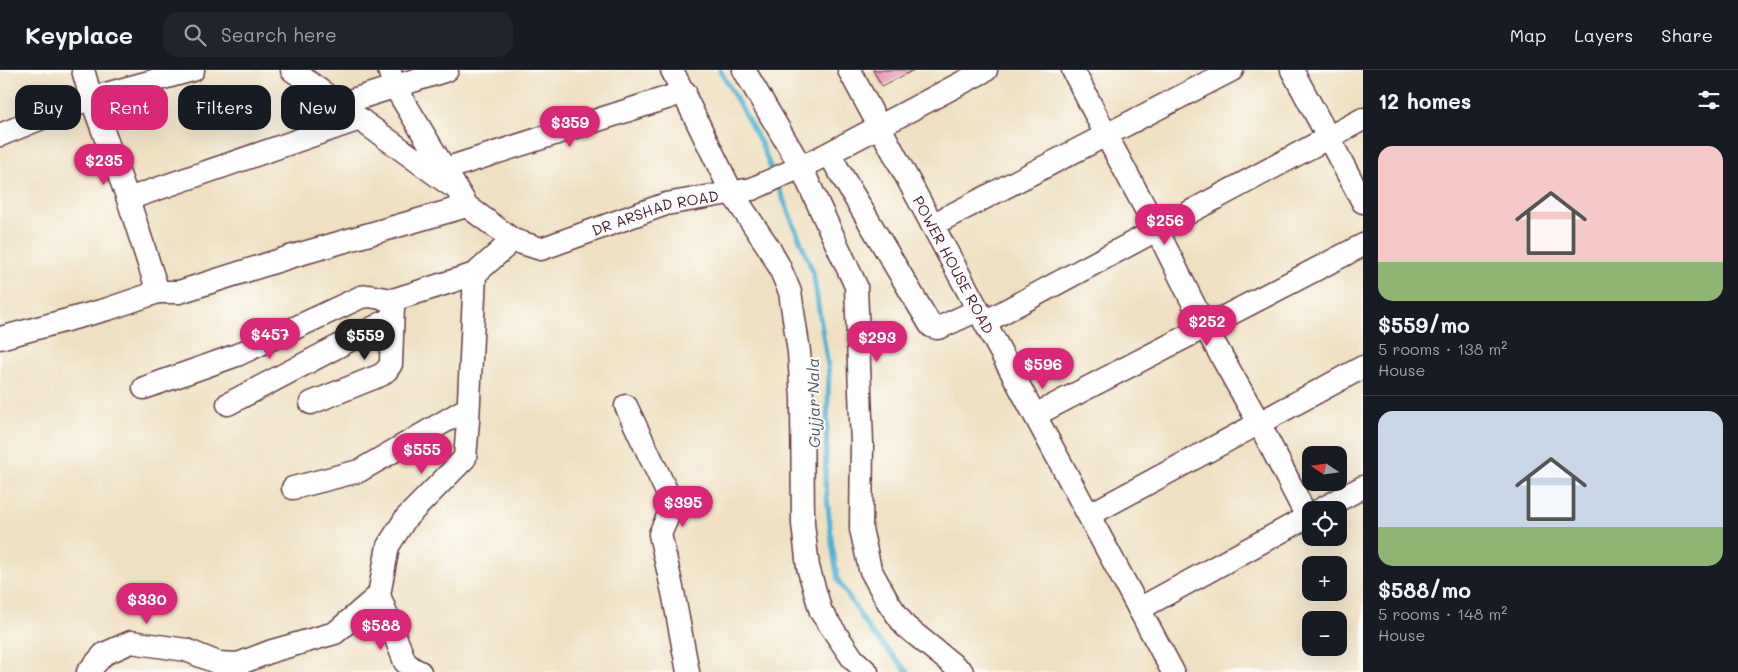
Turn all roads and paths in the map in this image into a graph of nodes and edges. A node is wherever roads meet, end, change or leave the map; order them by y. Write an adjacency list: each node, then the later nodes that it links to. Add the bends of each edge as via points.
1 (82, 70): 17 (street)
2 (193, 70): 13 (street)
3 (292, 70): 14 (street)
4 (447, 70): 12 (street)
5 (672, 70): 15 (street)
6 (744, 70): 28 (street)
7 (849, 70): 21 (street, POWER HOUSE ROAD)
8 (986, 70): 21 (street, DR ARSHAD ROAD)
9 (1073, 70): 24 (street)
10 (1232, 70): 24 (street)
11 (1292, 70): 25 (street)
12 (392, 79): 16 (street); 27 (street, DR ARSHAD ROAD)
13 (138, 85)
14 (313, 85)
15 (685, 92): 27 (street); 29 (street)
16 (355, 97)
17 (91, 98): 23 (street)
18 (355, 115): 19 (street)
19 (360, 119): 30 (street); 31 (street)
20 (1363, 119): 25 (street)
21 (880, 127): 26 (street, DR ARSHAD ROAD); 33 (street, POWER HOUSE ROAD)
22 (103, 130): 31 (street)
23 (0, 135)
24 (1106, 135): 33 (street); 34 (street)
25 (1328, 138): 32 (street); 34 (street)
26 (829, 154): 28 (street, DR ARSHAD ROAD); 40 (street, via 931,326 937,328)
27 (445, 169): 30 (street, DR ARSHAD ROAD)
28 (794, 171): 29 (street, DR ARSHAD ROAD, via 752,190); 63 (street, via 856,286 862,444 861,529 870,569 906,626)
29 (732, 193): 35 (street, DR ARSHAD ROAD, via 666,204 541,249); 62 (street, via 769,248 790,292 800,352 803,524 808,567 821,612 853,659)
30 (462, 198): 35 (street, DR ARSHAD ROAD); 38 (street, via 180,292)
31 (128, 199): 38 (street)
32 (1363, 202)
33 (932, 225): 40 (street, POWER HOUSE ROAD)
34 (1157, 230): 40 (street); 41 (street)
35 (513, 240): 37 (street)
36 (1363, 245): 41 (street)
37 (474, 274): 39 (street); 48 (street)
38 (158, 292): 42 (street)
39 (393, 309): 44 (street, via 369,296 361,297 237,355); 45 (street, via 391,364 387,370); 46 (street)
40 (982, 316): 49 (street, POWER HOUSE ROAD)
41 (1205, 327): 49 (street); 50 (street)
42 (0, 338)
43 (1363, 367): 50 (street)
44 (144, 388)
45 (311, 403)
46 (228, 404)
47 (626, 406): 61 (street, via 673,506 660,534)
48 (468, 408): 52 (street, via 359,471); 57 (street, via 464,458 406,518 388,546)
49 (1035, 415): 55 (street, POWER HOUSE ROAD)
50 (1259, 423): 53 (street); 55 (street)
51 (1363, 487): 54 (street)
52 (292, 488)
53 (1305, 501)
54 (1337, 501)
55 (1089, 515): 58 (street, POWER HOUSE ROAD)
56 (1302, 520): 58 (street)
57 (380, 594): 59 (street, via 335,633 238,664 218,663 186,650 132,642 104,654); 60 (street, via 406,662)
58 (1139, 609): 64 (street, POWER HOUSE ROAD)
59 (88, 672)
60 (420, 672)
61 (688, 672)
62 (867, 672)
63 (962, 672)
64 (1173, 672)

